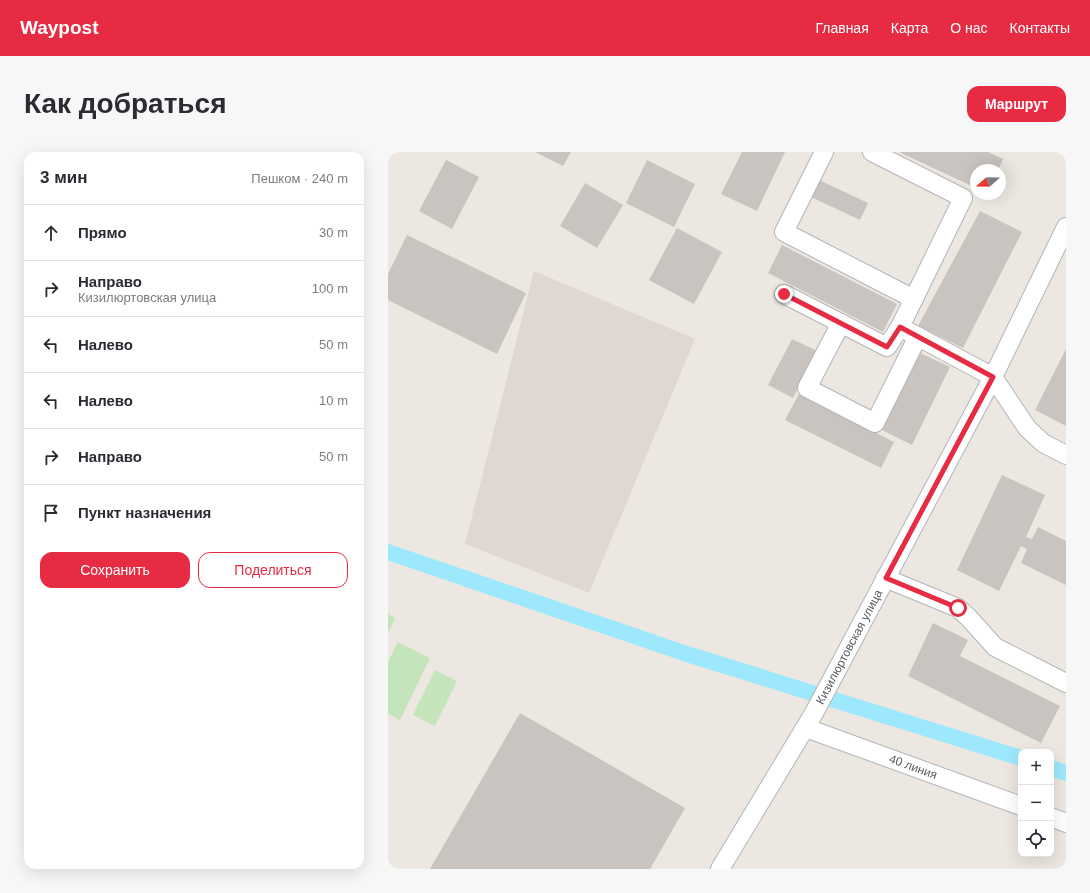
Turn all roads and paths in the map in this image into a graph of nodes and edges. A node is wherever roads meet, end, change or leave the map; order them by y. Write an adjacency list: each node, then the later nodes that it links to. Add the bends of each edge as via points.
1 (824, 152): 5 (street, via 784,232)
2 (872, 152): 5 (street, via 962,198)
3 (1066, 227): 9 (street, Кизилюртовская улица)
4 (784, 294): 6 (street)
5 (914, 300): 7 (street)
6 (841, 323): 7 (street, via 887,347); 8 (street, via 807,388 875,423)
7 (900, 327): 8 (street)
8 (918, 336): 9 (street)
9 (993, 377): 10 (street, via 1028,428 1044,443); 11 (street, Кизилюртовская улица)
10 (1066, 455)
11 (886, 578): 12 (street, via 958,608 995,648); 13 (street, Кизилюртовская улица)
12 (1066, 683)
13 (810, 720): 14 (street, 40 линия); 17 (street, Кизилюртовская улица)
14 (1018, 805)
15 (1054, 818): 16 (street)
16 (1066, 823)
17 (720, 869)

